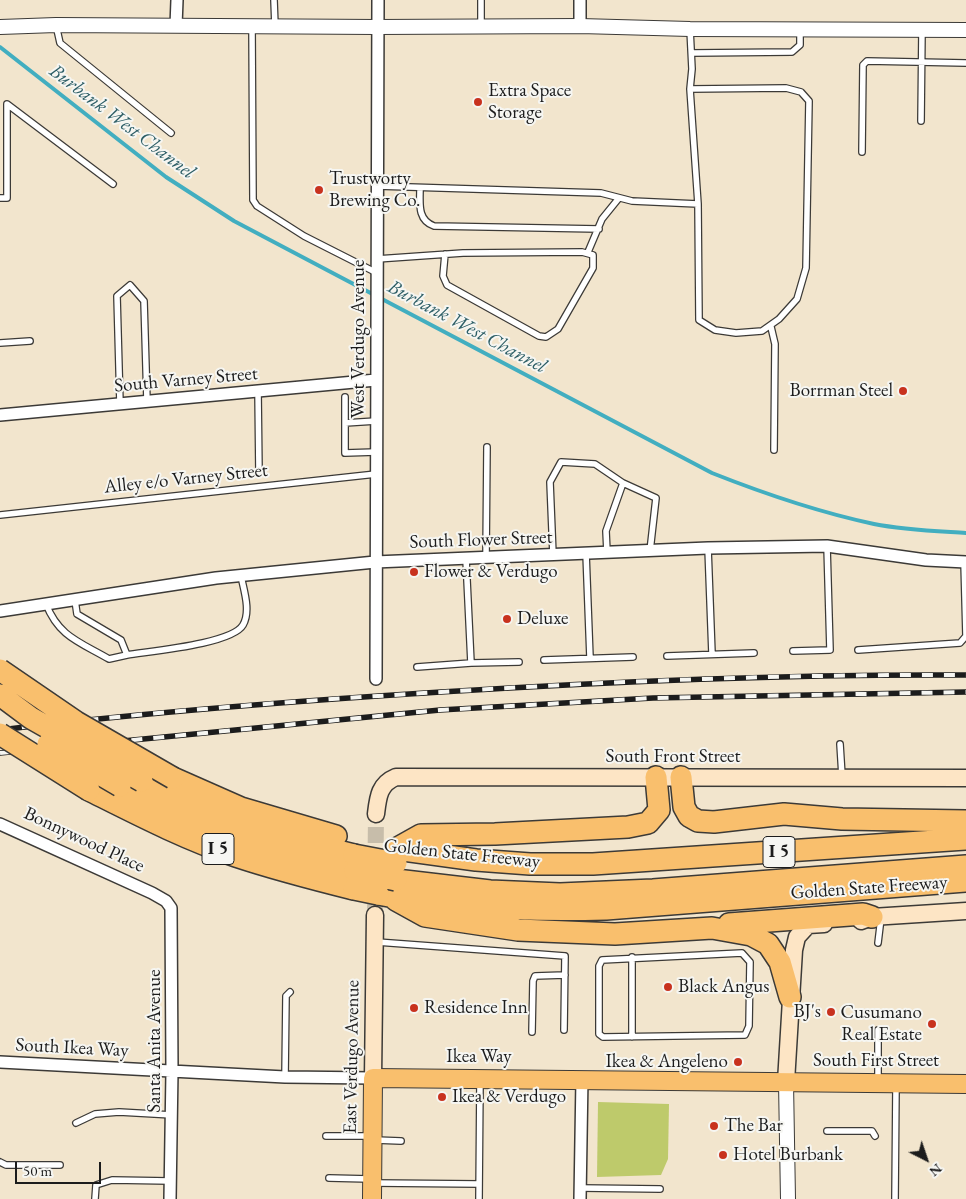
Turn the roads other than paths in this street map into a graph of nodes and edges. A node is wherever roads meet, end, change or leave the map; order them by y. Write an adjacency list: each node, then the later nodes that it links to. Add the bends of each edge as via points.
1 (177, 0): 7 (street)
2 (274, 0): 9 (lane)
3 (378, 0): 13 (street, West Verdugo Avenue)
4 (481, 0): 10 (lane)
5 (580, 0): 11 (street)
6 (56, 25): 7 (street); 12 (street); 23 (lane, via 60,43)
7 (176, 26): 8 (street)
8 (252, 26): 9 (street); 35 (lane, via 254,200 257,206 304,236)
9 (274, 26): 13 (street)
10 (481, 26): 11 (street); 13 (street)
11 (580, 26): 14 (street)
12 (0, 27)
13 (377, 27): 26 (street, West Verdugo Avenue)
14 (690, 29): 15 (street); 18 (lane)
15 (800, 29): 16 (street); 18 (lane, via 800,44 792,52)
16 (922, 29): 17 (street); 19 (lane)
17 (966, 30)
18 (692, 53): 21 (lane)
19 (921, 62): 20 (lane); 22 (lane); 24 (lane, via 867,61 863,65)
20 (966, 63)
21 (690, 89): 30 (lane); 36 (lane, via 786,88 801,92 809,101 806,268 797,299)
22 (921, 121)
23 (171, 133)
24 (862, 152)
25 (113, 184): 28 (lane, via 7,104 7,198)
26 (377, 186): 27 (lane); 34 (street, West Verdugo Avenue)
27 (420, 188): 29 (lane, via 601,193); 31 (lane, via 420,213 434,226)
28 (0, 198)
29 (619, 198): 30 (lane); 31 (lane, via 602,219)
30 (698, 204): 36 (lane, via 699,320 715,330 736,334)
31 (599, 229): 32 (lane)
32 (588, 252): 33 (lane); 33 (lane, via 593,255 593,268 558,329 546,336 532,334 447,285 443,276)
33 (445, 254): 34 (lane)
34 (377, 259): 35 (street, West Verdugo Avenue)
35 (377, 273): 39 (street, West Verdugo Avenue)
36 (771, 327): 48 (lane, via 775,344)
37 (30, 341): 38 (lane)
38 (0, 343)
39 (376, 380): 40 (street, South Varney Street); 45 (street, West Verdugo Avenue)
40 (258, 391): 42 (street, South Varney Street); 50 (lane)
41 (346, 398): 46 (lane)
42 (148, 401): 43 (street, South Varney Street); 43 (lane, via 144,301 130,285 117,296)
43 (120, 404): 44 (street, South Varney Street)
44 (0, 415)
45 (376, 421): 46 (lane); 49 (street, West Verdugo Avenue)
46 (345, 423): 49 (lane, via 345,453)
47 (487, 447): 60 (lane)
48 (774, 450)
49 (376, 452): 51 (street, West Verdugo Avenue)
50 (259, 474)
51 (376, 474): 53 (lane, Alley e/o Varney Street); 62 (street, West Verdugo Avenue)
52 (623, 483): 56 (lane, via 656,498); 57 (lane, via 606,532); 59 (lane, via 595,464 561,462 550,482)
53 (0, 515)
54 (827, 546): 55 (street, South Flower Street); 63 (street, South Flower Street); 69 (lane, via 830,650)
55 (708, 548): 56 (street, South Flower Street); 71 (lane)
56 (650, 551): 57 (street, South Flower Street)
57 (607, 552): 58 (street, South Flower Street)
58 (586, 553): 59 (street, South Flower Street); 75 (lane)
59 (553, 555): 60 (street, South Flower Street)
60 (486, 558): 61 (street, South Flower Street)
61 (466, 559): 62 (street, South Flower Street); 78 (lane)
62 (375, 562): 64 (street, South Flower Street); 81 (street, West Verdugo Avenue)
63 (965, 562): 68 (lane, via 966,636 960,643)
64 (241, 576): 65 (street, South Flower Street, via 182,582); 72 (lane, via 247,612 243,626 234,634 219,640)
65 (75, 600): 66 (street, South Flower Street); 72 (lane, via 77,614 121,640)
66 (46, 604): 67 (street, South Flower Street); 72 (lane, via 60,630 109,659)
67 (0, 611)
68 (858, 650)
69 (793, 651)
70 (754, 653): 71 (lane)
71 (712, 654): 73 (lane)
72 (127, 655)
73 (668, 656)
74 (633, 657): 75 (lane)
75 (590, 658): 76 (lane)
76 (544, 660)
77 (519, 662): 78 (lane)
78 (471, 663): 79 (lane)
79 (417, 667)
80 (0, 670): 94 (highway, Golden State Freeway / I 5, bridge, via 76,722 173,778)
81 (376, 679)
82 (0, 695): 94 (highway, bridge, via 31,718 177,798)
83 (0, 711): 94 (highway, bridge, via 120,786 204,826 326,865)
84 (0, 734): 94 (highway, Golden State Freeway / I 5, bridge, via 89,790 165,828 234,856 289,873)
85 (840, 744): 88 (lane)
86 (681, 776): 87 (main road, South Front Street); 88 (main road, South Front Street); 91 (highway, via 684,808 698,821 784,814 842,819)
87 (656, 777): 90 (main road, South Front Street, via 396,777 378,793); 96 (highway, via 659,810 648,823 599,829 421,835)
88 (842, 777): 89 (main road, South Front Street)
89 (966, 778)
90 (376, 814)
91 (966, 821)
92 (0, 824): 98 (street, Bonnywood Place)
93 (966, 839): 96 (highway, Golden State Freeway / I 5, via 593,864 476,860)
94 (355, 864): 96 (highway, Golden State Freeway / I 5, bridge); 96 (highway, Golden State Freeway / I 5)
95 (966, 866): 96 (highway, via 560,894)
96 (395, 881): 97 (highway, Golden State Freeway / I 5, via 523,910 606,909); 102 (highway, via 425,916 518,930 615,934)
97 (966, 881)
98 (152, 893): 114 (street, Santa Anita Avenue, via 169,904 173,915)
99 (966, 911): 101 (main road)
100 (375, 915): 103 (main road, East Verdugo Avenue)
101 (876, 917): 102 (highway, via 863,914 734,923); 104 (lane); 108 (main road, via 808,925 797,937)
102 (712, 928): 108 (highway, via 751,935 768,944 780,962)
103 (375, 942): 106 (lane, via 565,956); 116 (main road, East Verdugo Avenue)
104 (878, 943)
105 (632, 957): 112 (lane); 112 (lane, via 607,958 599,966 599,1031 603,1037); 112 (lane, via 742,953 750,962 749,1026 745,1035)
106 (565, 975): 109 (lane); 111 (lane, via 535,976)
107 (290, 992): 115 (lane, via 286,996)
108 (790, 996): 119 (main road)
109 (564, 1030)
110 (878, 1030): 120 (lane)
111 (532, 1032)
112 (632, 1037)
113 (0, 1062): 114 (street, South Ikea Way)
114 (172, 1071): 115 (street, Ikea Way); 122 (street, Santa Anita Avenue)
115 (285, 1076): 116 (street, Ikea Way)
116 (373, 1078): 117 (main road, Ikea Way); 127 (main road, East Verdugo Avenue)
117 (480, 1078): 118 (main road, Ikea Way); 133 (lane)
118 (582, 1078): 119 (main road, Ikea Way); 136 (street)
119 (786, 1082): 120 (main road, South First Street); 140 (street)
120 (887, 1083): 121 (main road, South First Street); 141 (lane)
121 (966, 1084)
122 (172, 1115): 123 (lane, via 94,1114); 132 (street, Santa Anita Avenue)
123 (76, 1123)
124 (827, 1131): 126 (lane, via 872,1131)
125 (326, 1136): 127 (lane)
126 (875, 1136)
127 (373, 1138): 128 (lane); 134 (main road, East Verdugo Avenue)
128 (401, 1141)
129 (0, 1162): 130 (lane, via 6,1166)
130 (60, 1165)
131 (329, 1178): 134 (lane)
132 (170, 1181): 137 (lane, via 112,1180 96,1185); 138 (street, Santa Anita Avenue)
133 (479, 1184): 134 (lane); 139 (lane)
134 (372, 1187)
135 (660, 1189): 136 (lane)
136 (580, 1193)
137 (95, 1199)
138 (170, 1199)
139 (479, 1199)
140 (788, 1199)
141 (895, 1199)

